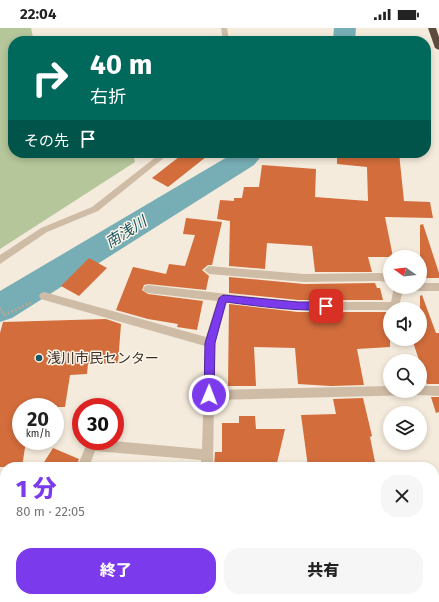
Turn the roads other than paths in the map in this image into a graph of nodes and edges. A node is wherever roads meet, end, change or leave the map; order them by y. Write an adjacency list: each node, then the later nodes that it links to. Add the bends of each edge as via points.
1 (432, 28): 2 (highway)
2 (439, 48)
3 (160, 158): 4 (street, via 95,209 54,225)
4 (0, 260)
5 (209, 270): 6 (street, via 304,278)
6 (383, 278)
7 (427, 287): 8 (street)
8 (439, 287)
9 (148, 289): 12 (street)
10 (398, 294): 12 (street, via 395,306 298,306)
11 (44, 296): 13 (street)
12 (223, 298): 13 (street)
13 (210, 343): 17 (street)
14 (439, 390): 15 (street)
15 (427, 391)
16 (383, 392): 17 (street)
17 (209, 395): 18 (street)
18 (207, 461): 19 (street, via 92,445)
19 (85, 462)

